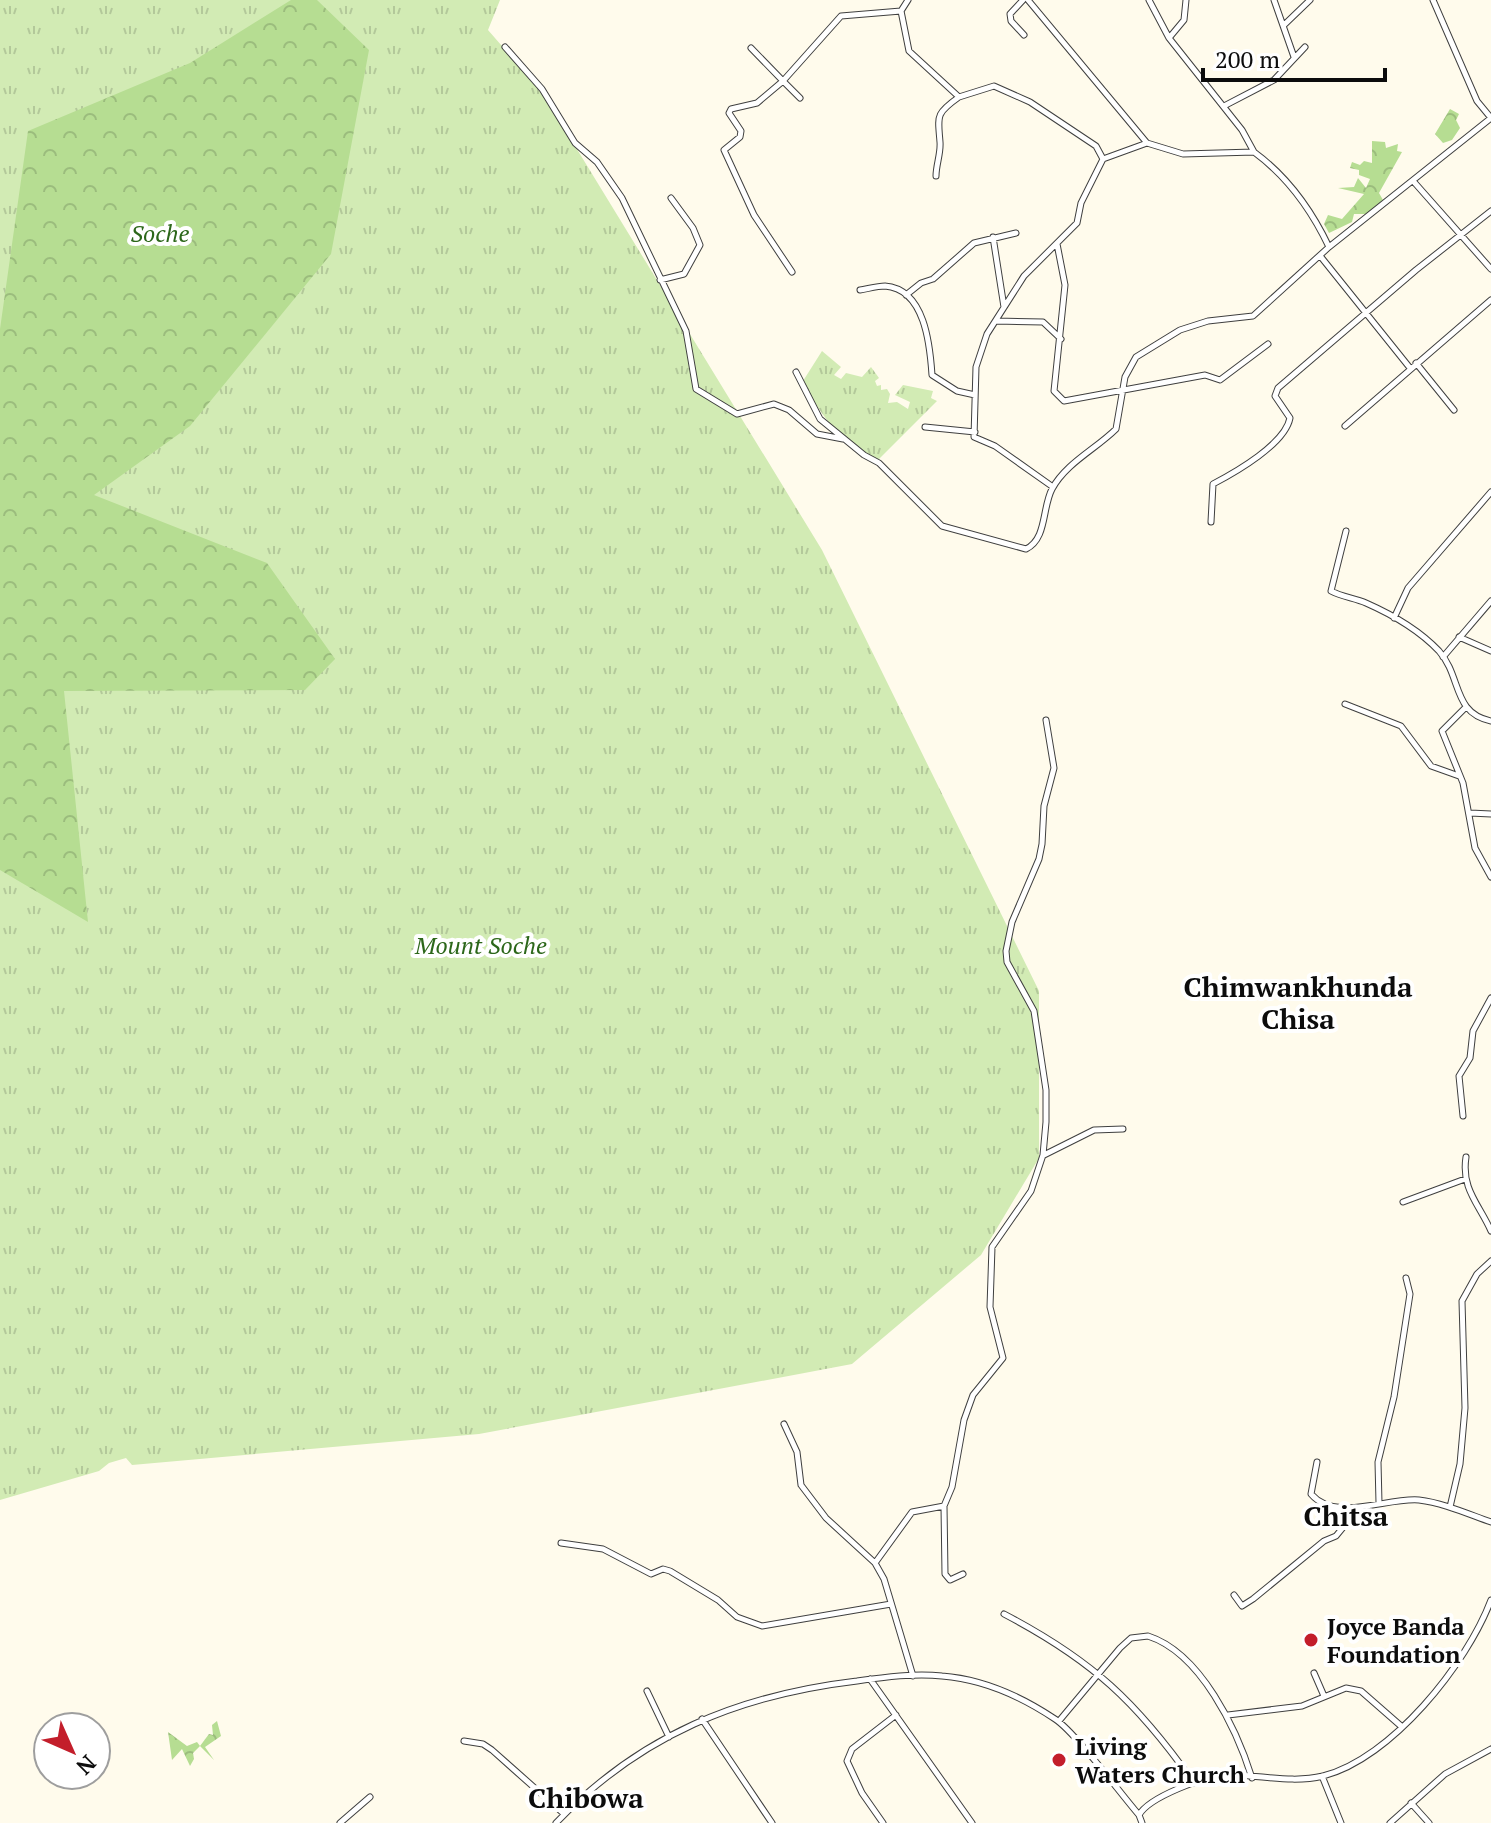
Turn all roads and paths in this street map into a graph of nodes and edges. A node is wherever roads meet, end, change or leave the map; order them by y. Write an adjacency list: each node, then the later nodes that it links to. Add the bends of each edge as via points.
1 (908, 0): 8 (street)
2 (1026, 0): 10 (street, via 1010,14); 21 (street)
3 (1149, 0): 11 (street)
4 (1186, 0): 11 (street, via 1184,20)
5 (1274, 0): 9 (street)
6 (1310, 0): 9 (street)
7 (1433, 0): 20 (street, via 1477,101)
8 (901, 11): 16 (street, via 841,16); 17 (street, via 909,51)
9 (1284, 25): 15 (street)
10 (1024, 35)
11 (1169, 38): 19 (street)
12 (505, 47): 36 (street, via 619,194)
13 (1305, 47): 15 (street)
14 (751, 48): 16 (street)
15 (1294, 57): 19 (street, via 1274,80)
16 (783, 81): 18 (street); 35 (street, via 757,103 731,109 740,137 724,150 754,215)
17 (959, 97): 23 (street, via 994,86 1016,94 1096,146); 24 (street, via 938,118)
18 (800, 98)
19 (1224, 106): 22 (street)
20 (1491, 118): 25 (street)
21 (1147, 143): 22 (street, via 1183,154); 23 (street)
22 (1254, 152): 32 (street, via 1281,173)
23 (1103, 159): 31 (street, via 1081,203 1079,220)
24 (936, 176)
25 (1414, 182): 29 (street); 32 (street)
26 (671, 198): 36 (street, via 700,245 684,274)
27 (1491, 211): 29 (street)
28 (1016, 233): 30 (street)
29 (1462, 236): 34 (street); 41 (street)
30 (993, 237): 38 (street, via 974,243); 40 (street)
31 (1056, 243): 40 (street, via 1024,276); 43 (street, via 1065,275)
32 (1329, 247): 33 (street)
33 (1321, 257): 41 (street); 48 (street, via 1250,318 1208,321 1148,349 1129,366)
34 (1491, 269)
35 (792, 272)
36 (660, 280): 54 (street, via 686,331 696,389 737,414 774,404 817,434)
37 (860, 290): 38 (street, via 887,286)
38 (906, 295): 49 (street, via 922,317 932,375)
39 (1491, 300): 45 (street)
40 (1004, 308): 42 (street)
41 (1364, 313): 46 (street); 57 (street, via 1275,391 1290,422 1255,458 1213,484)
42 (996, 321): 43 (street, via 1043,322); 49 (street, via 976,367)
43 (1061, 339): 48 (street, via 1054,383 1060,400)
44 (1268, 344): 48 (street, via 1220,380 1205,375)
45 (1416, 363): 46 (street); 50 (street)
46 (1410, 368): 51 (street)
47 (796, 372): 54 (street, via 814,411)
48 (1122, 390): 55 (street, via 1116,429)
49 (975, 395): 53 (street)
50 (1454, 410)
51 (1345, 426)
52 (925, 427): 53 (street)
53 (975, 432): 55 (street, via 977,439)
54 (844, 439): 55 (street, via 879,463 942,526 1019,549 1037,541)
55 (1053, 487)
56 (1491, 492): 60 (street, via 1408,588)
57 (1211, 522)
58 (1346, 531): 60 (street, via 1331,591)
59 (1491, 601): 61 (street)
60 (1394, 618): 63 (street)
61 (1459, 637): 62 (street); 63 (street)
62 (1491, 651)
63 (1443, 657): 65 (street)
64 (1345, 704): 68 (street, via 1401,726 1431,766)
65 (1465, 708): 67 (street, via 1474,717); 68 (street, via 1442,728)
66 (1046, 720): 75 (street, via 1054,768 1042,844 1006,951 1038,1032 1047,1105)
67 (1491, 721)
68 (1460, 777): 69 (street)
69 (1470, 813): 70 (street); 71 (street, via 1475,848)
70 (1491, 814)
71 (1491, 877)
72 (1491, 998): 73 (street, via 1473,1031 1470,1058 1459,1076)
73 (1463, 1116)
74 (1123, 1129): 75 (street, via 1094,1130)
75 (1043, 1155): 87 (street, via 1031,1191 992,1247 990,1307 1003,1358 968,1406)
76 (1466, 1157): 77 (street)
77 (1465, 1179): 78 (street); 80 (street)
78 (1403, 1202)
79 (1491, 1213): 80 (street)
80 (1487, 1221): 81 (street)
81 (1491, 1231)
82 (1491, 1261): 88 (street, via 1462,1301 1465,1408)
83 (1406, 1278): 86 (street, via 1409,1300 1378,1462)
84 (784, 1424): 92 (street, via 797,1452 801,1485 826,1518)
85 (1317, 1462): 89 (street, via 1312,1497)
86 (1379, 1503): 88 (street, via 1415,1500); 89 (street)
87 (944, 1506): 92 (street, via 912,1512); 93 (street, via 945,1574 950,1580)
88 (1450, 1507): 90 (street)
89 (1359, 1508): 94 (street, via 1336,1536 1253,1599 1242,1606)
90 (1491, 1522)
91 (561, 1543): 96 (street, via 603,1549 651,1574 670,1571 737,1617 762,1626)
92 (875, 1563): 96 (street)
93 (963, 1574)
94 (1234, 1595)
95 (1491, 1600): 108 (street, via 1471,1643)
96 (891, 1604): 100 (street)
97 (1004, 1614): 98 (street)
98 (1098, 1672): 105 (street, via 1131,1638 1155,1638 1199,1677); 107 (street); 114 (street, via 1154,1728)
99 (1314, 1673): 103 (street)
100 (913, 1676): 101 (street); 107 (street, via 972,1681 1008,1693)
101 (870, 1679): 104 (street); 106 (street, via 785,1691)
102 (647, 1691): 109 (street)
103 (1324, 1696): 105 (street, via 1290,1709); 108 (street, via 1346,1688 1361,1691)
104 (896, 1715): 122 (street, via 852,1749 847,1761); 123 (street)
105 (1228, 1715): 113 (street)
106 (702, 1719): 109 (street); 121 (street)
107 (1059, 1721): 118 (street)
108 (1401, 1726): 112 (street, via 1377,1750)
109 (669, 1738): 117 (street, via 635,1757)
110 (464, 1741): 117 (street, via 492,1750)
111 (1491, 1749): 116 (street, via 1445,1774)
112 (1322, 1776): 113 (street); 125 (street)
113 (1252, 1778): 114 (street, via 1226,1775)
114 (1194, 1783): 118 (street, via 1144,1807)
115 (370, 1797): 119 (street)
116 (1411, 1802): 126 (street); 127 (street)
117 (564, 1814): 120 (street)
118 (1139, 1815): 124 (street)
119 (340, 1823)
120 (556, 1823)
121 (772, 1823)
122 (883, 1823)
123 (972, 1823)
124 (1142, 1823)
125 (1341, 1823)
126 (1390, 1823)
127 (1429, 1823)

